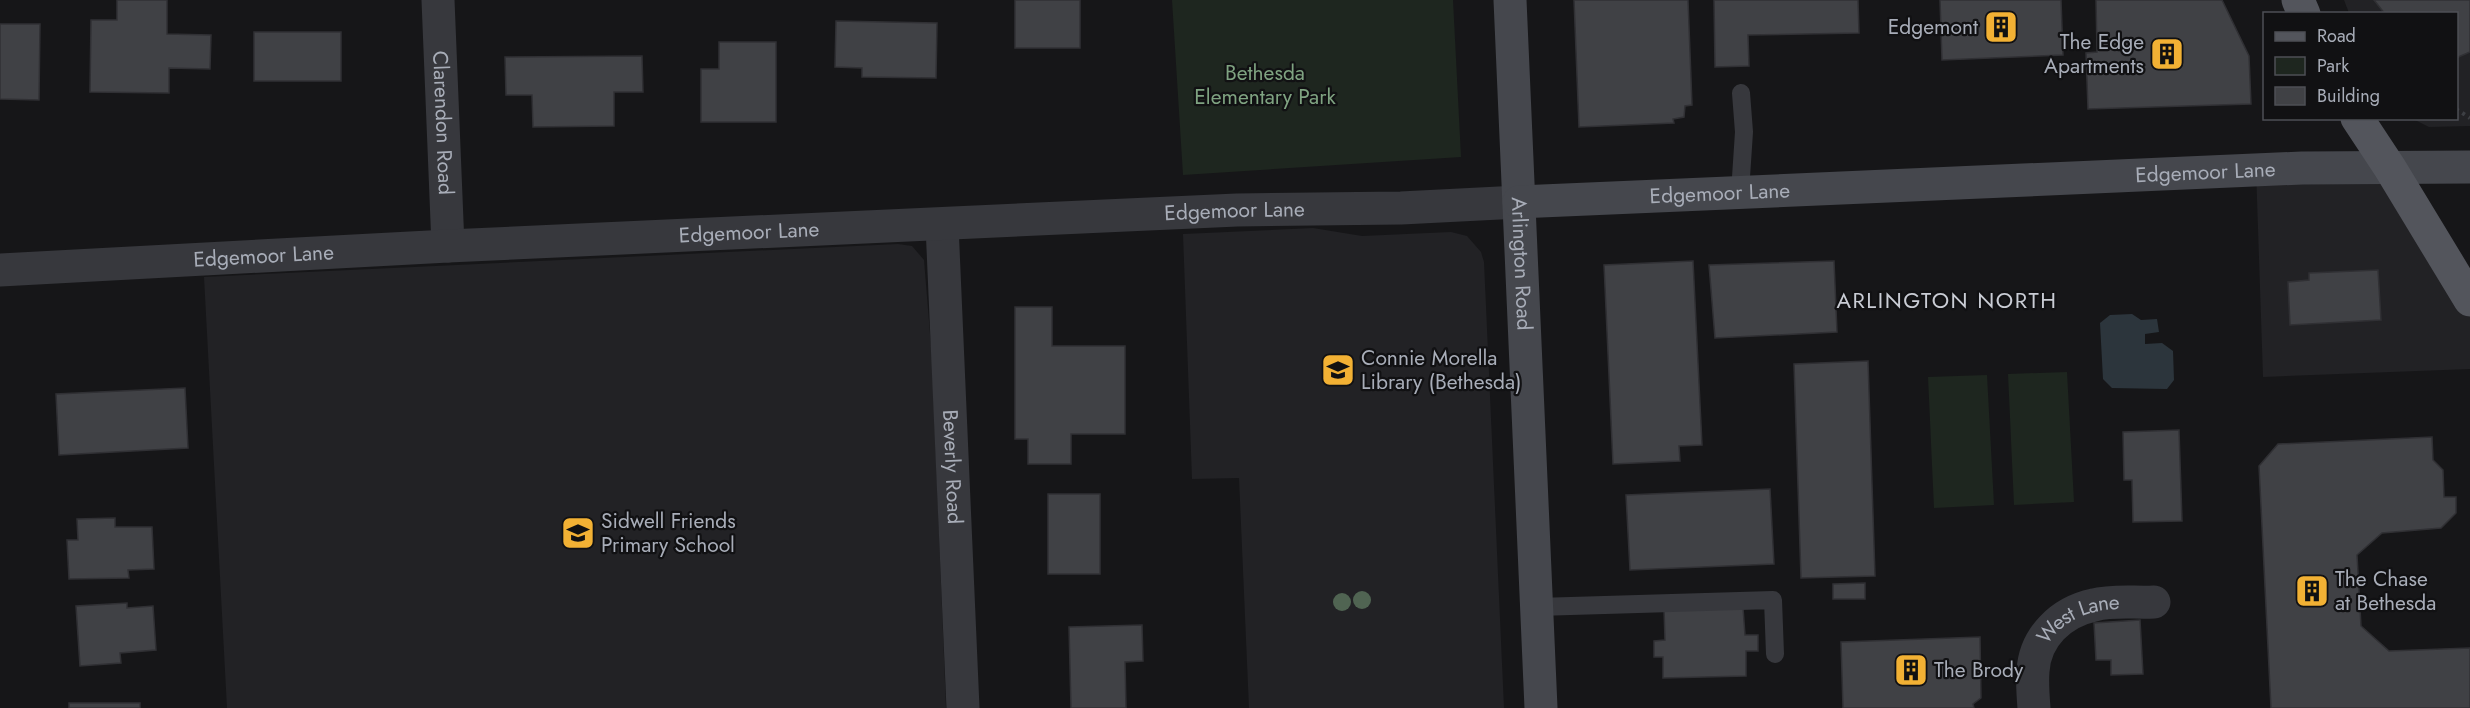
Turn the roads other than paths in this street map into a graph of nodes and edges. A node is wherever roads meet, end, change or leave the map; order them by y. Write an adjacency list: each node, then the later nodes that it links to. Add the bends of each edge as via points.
1 (438, 0): 10 (street, Clarendon Road)
2 (1510, 0): 8 (street, Arlington Road)
3 (1741, 93): 7 (lane, via 1744,132)
4 (2358, 120): 6 (main road)
5 (2470, 167): 6 (street, Edgemoor Lane)
6 (2390, 168): 7 (street, Edgemoor Lane, via 2302,168); 12 (main road)
7 (1740, 192): 8 (street, Edgemoor Lane)
8 (1519, 202): 9 (street, Edgemoor Lane, via 1237,210); 14 (street, Arlington Road)
9 (942, 225): 10 (street, Edgemoor Lane); 16 (street, Beverly Road)
10 (448, 246): 11 (street, Edgemoor Lane)
11 (0, 270)
12 (2470, 300)
13 (2154, 602): 18 (street, West Lane, via 2094,605 2068,615 2049,629 2035,660)
14 (1536, 607): 15 (lane, via 1773,600); 17 (street, Arlington Road)
15 (1775, 654)
16 (963, 708)
17 (1541, 708)
18 (2034, 708)

